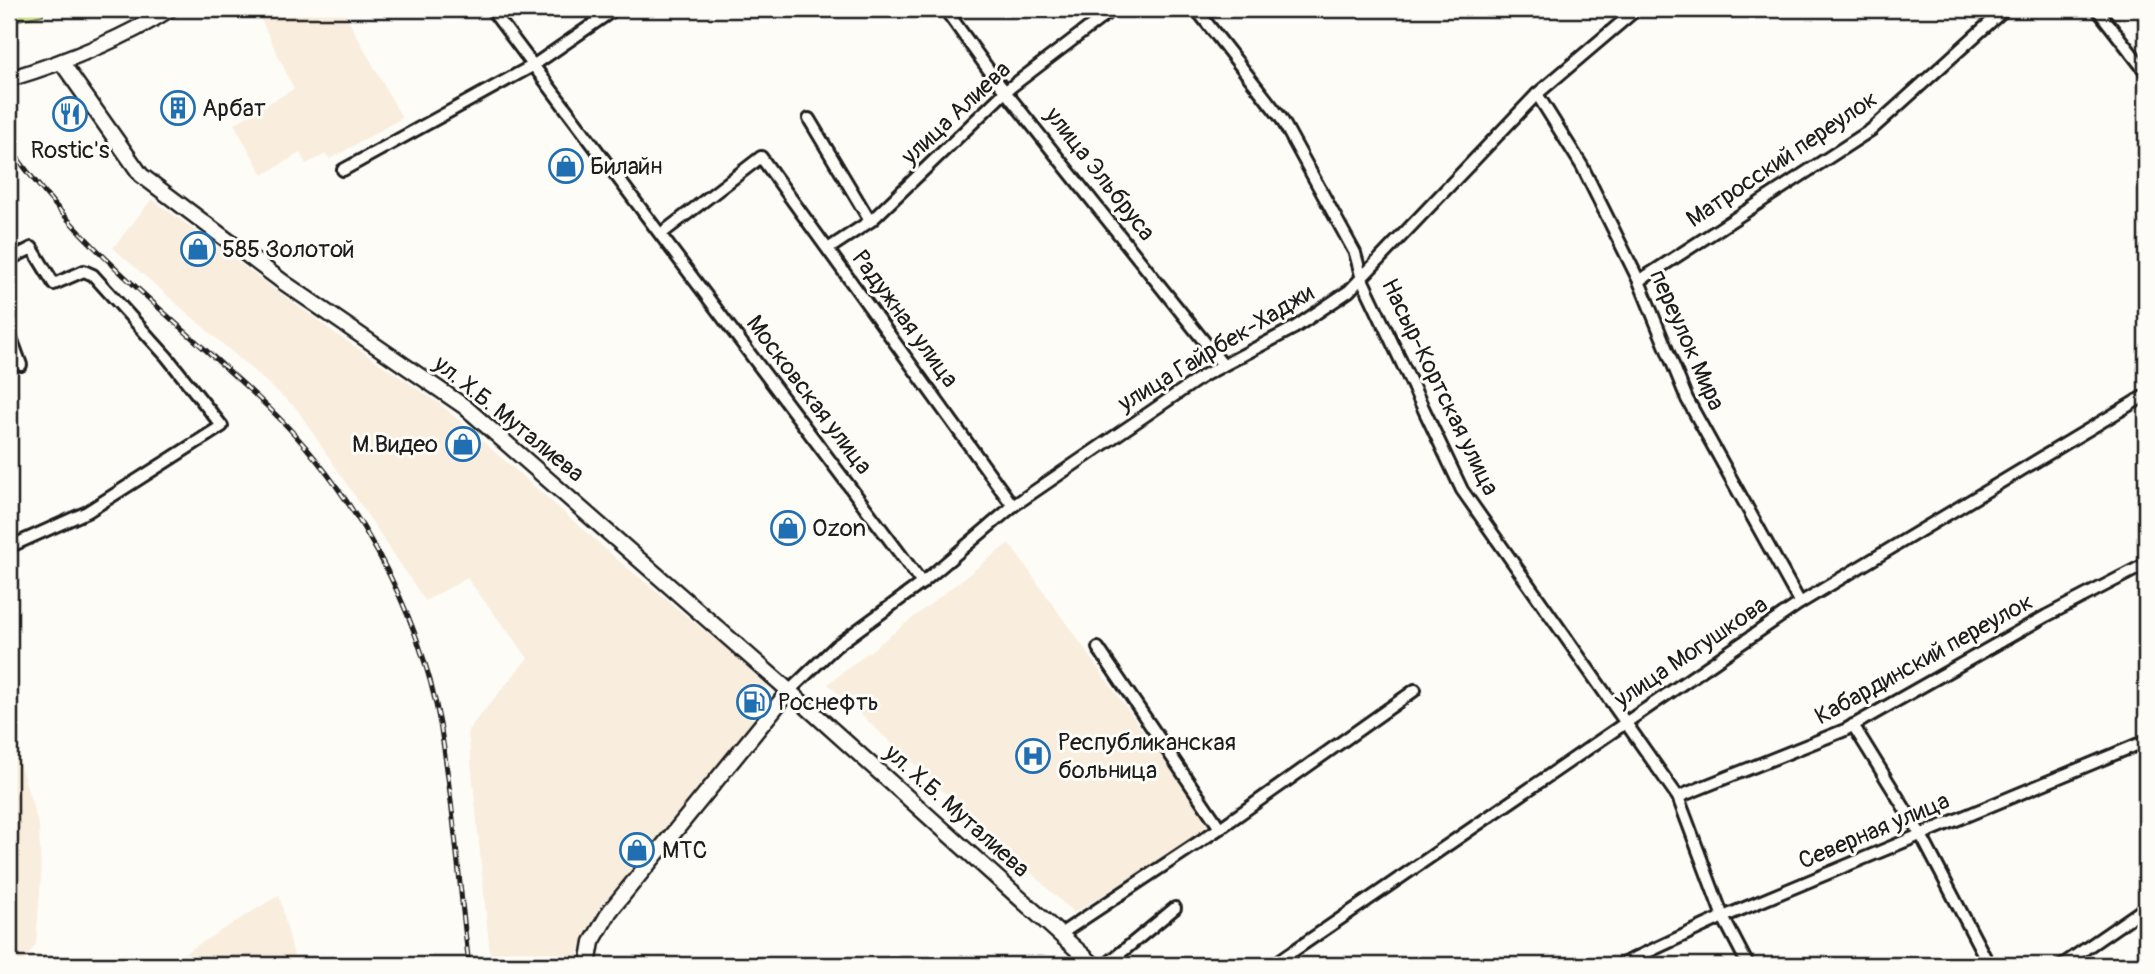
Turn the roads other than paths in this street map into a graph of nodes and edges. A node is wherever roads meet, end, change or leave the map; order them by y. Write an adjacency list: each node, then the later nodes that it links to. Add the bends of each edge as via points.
1 (491, 9): 11 (street, Московская улица)
2 (614, 9): 11 (street)
3 (945, 9): 14 (street, улица Эльбруса)
4 (1113, 9): 14 (street, улица Алиева)
5 (1196, 9): 22 (street, Насыр-Кортская улица, via 1281,118 1355,253)
6 (1637, 9): 15 (street, улица Гайрбек-Хаджи)
7 (2005, 9): 23 (street, Матросский переулок, via 1871,130)
8 (2096, 9): 12 (street)
9 (164, 11): 10 (main road)
10 (62, 63): 13 (main road); 35 (main road, ул. Х.Б. Муталиева, via 86,88 163,193 465,407)
11 (534, 65): 17 (street); 19 (street, Московская улица)
12 (2146, 72)
13 (9, 79)
14 (1007, 90): 18 (street, улица Алиева); 26 (street, улица Эльбруса)
15 (1537, 94): 22 (street, улица Гайрбек-Хаджи); 23 (street, переулок Мира, via 1582,166)
16 (809, 119): 18 (street)
17 (343, 170)
18 (870, 221): 20 (street, улица Алиева)
19 (661, 234): 20 (street, Радужная улица, via 761,157); 31 (street, Московская улица)
20 (828, 248): 28 (street, Радужная улица)
21 (9, 256): 29 (street, via 32,248 54,284 85,271 93,275 222,426 87,512)
22 (1362, 279): 26 (street, улица Гайрбек-Хаджи, via 1294,328); 36 (street, Насыр-Кортская улица, via 1462,489)
23 (1639, 281): 32 (street, переулок Мира, via 1687,399)
24 (9, 332): 25 (street)
25 (21, 365)
26 (1223, 365): 28 (street, улица Гайрбек-Хаджи)
27 (2146, 395): 32 (street, улица Могушкова)
28 (1013, 506): 31 (street, улица Гайрбек-Хаджи)
29 (9, 547)
30 (2146, 564): 37 (street, Кабардинский переулок)
31 (922, 583): 35 (street, улица Гайрбек-Хаджи, via 836,646)
32 (1800, 603): 36 (street, улица Могушкова)
33 (1098, 648): 40 (street)
34 (1415, 690): 40 (street)
35 (789, 691): 45 (main road, ул. Х.Б. Муталиева); 46 (main road, via 610,911 592,942)
36 (1626, 720): 39 (street, Насыр-Кортская улица); 49 (street, улица Могушкова)
37 (1853, 725): 39 (street, Кабардинский переулок); 41 (street)
38 (2146, 741): 41 (street, Северная улица)
39 (1678, 797): 44 (street, Насыр-Кортская улица)
40 (1220, 828): 45 (street)
41 (1921, 835): 44 (street, Северная улица); 52 (street)
42 (2146, 907): 53 (street)
43 (1175, 908): 48 (street)
44 (1723, 917): 50 (street, Северная улица); 51 (street, Насыр-Кортская улица)
45 (1059, 935): 47 (main road, ул. Х.Б. Муталиева)
46 (588, 965)
47 (1094, 965)
48 (1106, 965)
49 (1273, 965)
50 (1620, 965)
51 (1748, 965)
52 (1989, 965)
53 (2062, 965)

